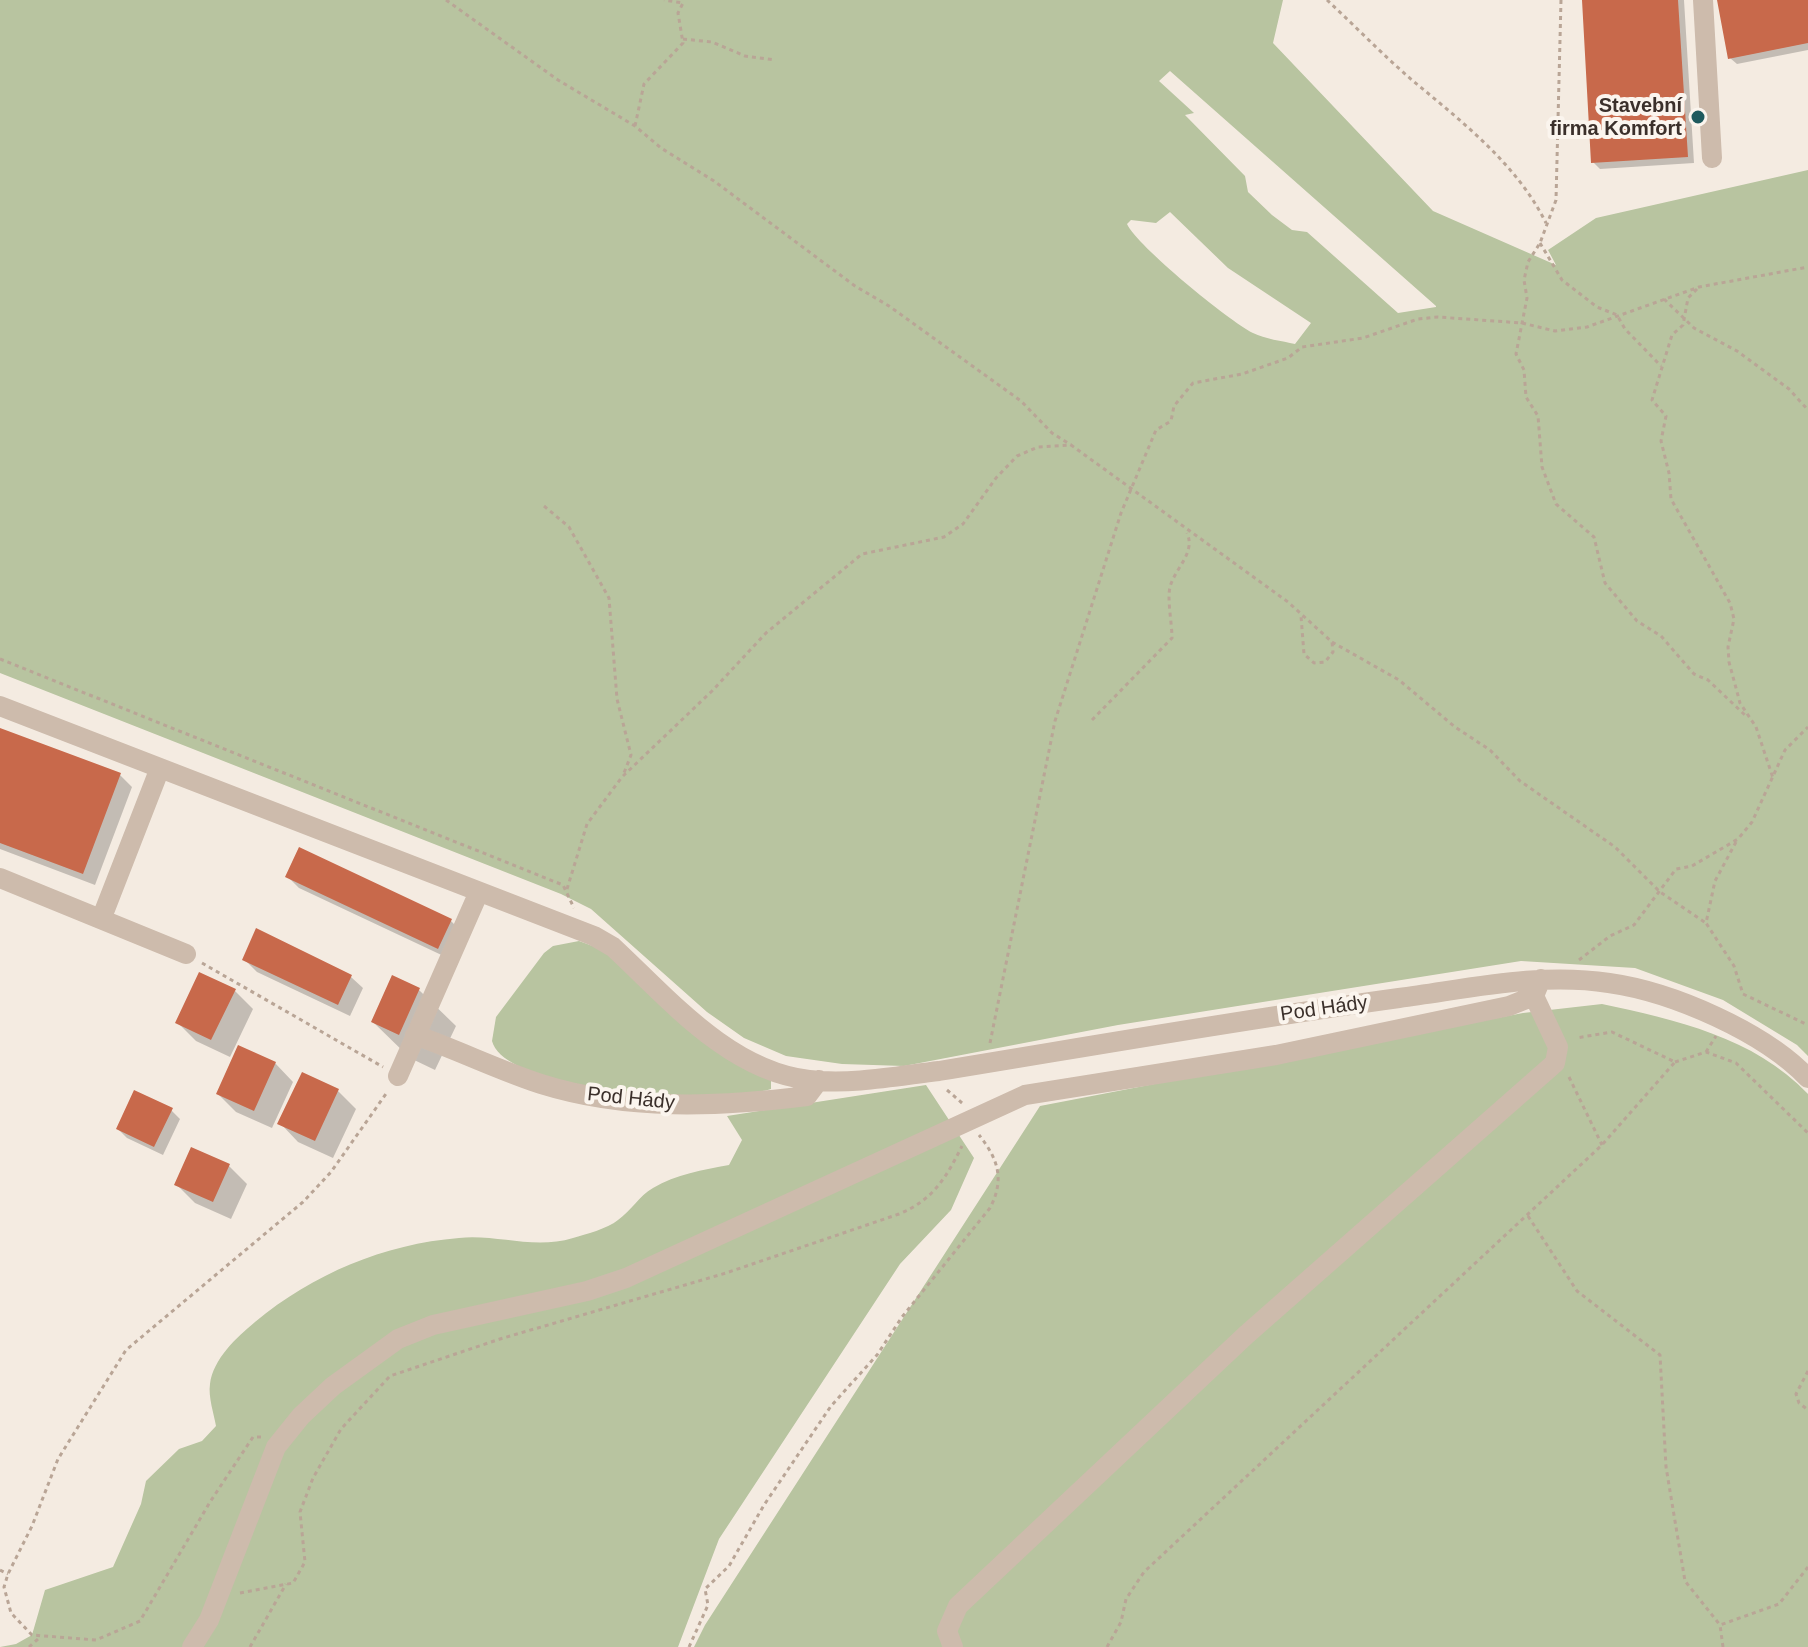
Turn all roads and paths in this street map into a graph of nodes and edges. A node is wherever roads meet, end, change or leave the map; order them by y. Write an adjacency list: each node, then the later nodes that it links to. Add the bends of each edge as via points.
1 (446, 0): 8 (path, via 558,80)
2 (664, 0): 6 (path, via 683,3 678,13)
3 (1327, 0): 10 (path, via 1466,122)
4 (1561, 0): 10 (path, via 1558,183)
5 (1703, 0): 9 (street)
6 (683, 39): 7 (path); 8 (path, via 644,84)
7 (775, 60)
8 (635, 126): 20 (path, via 1021,401)
9 (1712, 158)
10 (1546, 223): 11 (path)
11 (1540, 243): 15 (path, via 1562,280); 17 (path, via 1528,262)
12 (1808, 267): 13 (path)
13 (1699, 287): 14 (path); 16 (path, via 1688,298)
14 (1664, 299): 15 (path); 16 (path)
15 (1617, 315): 17 (path, via 1587,327 1555,331); 18 (path)
16 (1686, 317): 18 (path, via 1672,335); 19 (path, via 1694,328 1789,389)
17 (1522, 323): 21 (path, via 1418,319 1363,338 1302,347 1288,358 1242,374 1193,383 1174,406 1171,421 1156,430); 28 (path, via 1516,358 1524,370 1526,397 1538,416 1542,467 1556,504 1594,537 1605,583 1637,621 1661,636 1694,674 1708,680)
18 (1661, 366): 28 (path, via 1652,400 1666,416 1661,441 1671,499 1730,603 1734,619 1729,662)
19 (1808, 410)
20 (1071, 445): 21 (path); 32 (path, via 1038,447 1017,456 963,524 944,537 862,554 766,633)
21 (1132, 488): 23 (path); 48 (path, via 1055,721 995,1016 990,1046)
22 (544, 506): 32 (path, via 569,527 609,598 617,699 631,755)
23 (1186, 530): 24 (path); 29 (path, via 1191,542 1170,588 1172,638)
24 (1301, 616): 25 (path); 25 (path, via 1301,644 1308,659 1319,664 1331,658)
25 (1332, 642): 37 (path, via 1399,680 1490,750 1520,781 1615,847)
26 (0, 659): 36 (path)
27 (0, 706): 31 (street, Pod Hády)
28 (1747, 717): 33 (path, via 1756,727)
29 (1092, 720)
30 (1808, 727): 33 (path, via 1785,750)
31 (160, 768): 38 (street, Pod Hády); 39 (street)
32 (622, 777): 36 (path, via 587,824)
33 (1773, 778): 34 (path)
34 (1738, 839): 37 (path, via 1692,866 1676,869); 40 (path, via 1715,881)
35 (0, 878): 39 (street)
36 (567, 889): 41 (path)
37 (1660, 892): 40 (path); 43 (path, via 1634,925 1574,963)
38 (478, 894): 41 (street, Pod Hády); 46 (street)
39 (102, 917): 42 (street)
40 (1706, 923): 45 (path, via 1734,966 1743,994)
41 (585, 933): 53 (street, Pod Hády, via 613,947 689,1018 735,1052 783,1074)
42 (186, 954): 51 (path)
43 (1567, 979): 44 (street, Pod Hády); 52 (street, Pod Hády, via 1611,983 1700,1009 1790,1059)
44 (1538, 987): 47 (street); 48 (street, Pod Hády, via 1316,1009); 54 (street, via 1509,1006 1276,1055 1025,1095)
45 (1808, 1025)
46 (415, 1035): 51 (street); 53 (street, Pod Hády, via 544,1085 620,1101 717,1106 767,1101 807,1096)
47 (1557, 1055): 49 (path, via 1576,1038 1612,1032); 56 (path); 72 (street, via 1246,1335 958,1606 947,1631)
48 (994, 1062): 50 (street, Pod Hády)
49 (1675, 1062): 55 (path, via 1706,1052 1736,1063); 56 (path)
50 (939, 1071): 53 (street, Pod Hády); 54 (path)
51 (398, 1076): 63 (path, via 331,1172 303,1202 126,1350 58,1459)
52 (1808, 1078)
53 (819, 1080)
54 (970, 1123): 60 (street, via 626,1278 433,1325 398,1339 333,1386); 64 (path, via 945,1180 916,1207 726,1273 390,1376 341,1429 313,1478 300,1512 305,1562 293,1583); 71 (path, via 994,1154 997,1195 877,1355 831,1406 729,1566 705,1589 708,1605)
55 (1808, 1133)
56 (1602, 1145): 57 (path)
57 (1528, 1216): 66 (path, via 1577,1291 1660,1355 1666,1467 1685,1581); 73 (path, via 1144,1572 1126,1599)
58 (1808, 1371): 59 (path, via 1796,1394)
59 (1808, 1410)
60 (276, 1447): 65 (street); 67 (path, via 268,1437 253,1437 140,1621 96,1640)
61 (1808, 1567): 66 (path, via 1779,1604)
62 (0, 1570): 63 (path)
63 (8, 1574): 67 (path, via 4,1587 11,1613)
64 (286, 1584): 65 (path); 70 (path)
65 (217, 1596): 69 (street)
66 (1720, 1625): 74 (path)
67 (39, 1637): 68 (path)
68 (29, 1647)
69 (192, 1647)
70 (250, 1647)
71 (689, 1647)
72 (953, 1647)
73 (1107, 1647)
74 (1723, 1647)

